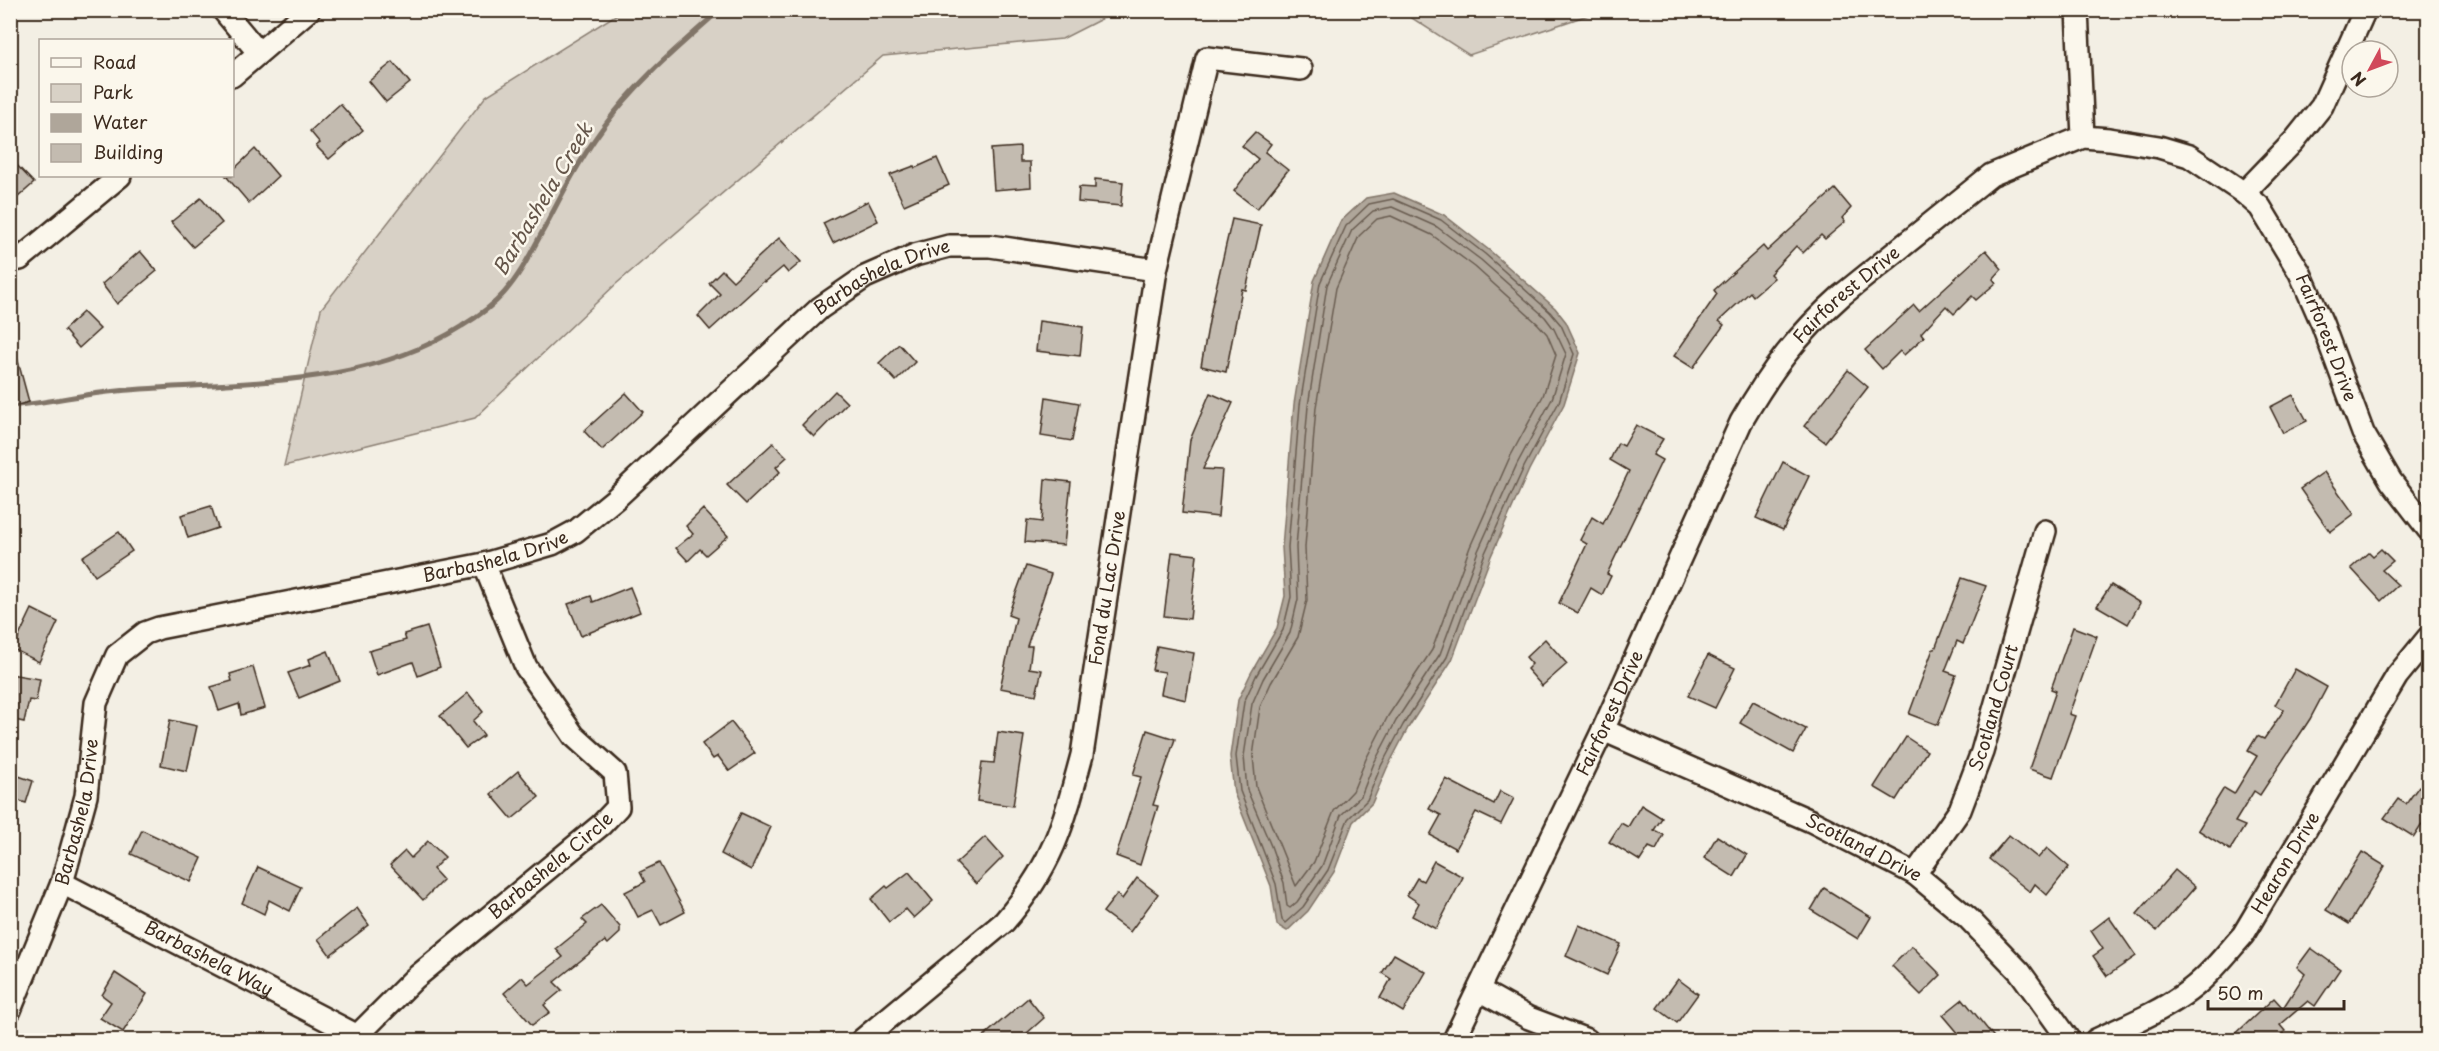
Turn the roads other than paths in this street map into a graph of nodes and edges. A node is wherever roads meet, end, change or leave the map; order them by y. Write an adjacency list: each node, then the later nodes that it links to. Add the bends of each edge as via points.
1 (224, 10): 5 (street)
2 (309, 10): 5 (street)
3 (2077, 10): 8 (street)
4 (2365, 10): 10 (street, via 2322,106)
5 (258, 52): 7 (street)
6 (1301, 69): 12 (street, Fond du Lac Drive, via 1207,58)
7 (234, 74)
8 (2083, 137): 10 (street, Fairforest Drive, via 2159,147 2189,156); 17 (street, Fairforest Drive, via 1991,175 1842,295 1785,353 1741,422)
9 (119, 177): 11 (street, via 20,259)
10 (2244, 193): 13 (street, Fairforest Drive, via 2260,207 2300,273 2363,433 2391,481)
11 (10, 261)
12 (1156, 270): 15 (street, Barbashela Drive, via 990,246 949,246 890,265 820,308 576,531 552,543); 23 (street, Fond du Lac Drive, via 1082,755 1064,825 1037,879 1004,922)
13 (2428, 529)
14 (2045, 531): 18 (street, Scotland Court, via 1982,752 1960,810)
15 (484, 564): 19 (street, Barbashela Drive, via 145,633 117,655 96,704 86,796); 22 (street, Barbashela Circle, via 526,667 574,736 615,773 618,807 414,979)
16 (2428, 638): 27 (street, Hearon Drive, via 2397,676 2243,935 2186,994)
17 (1603, 730): 18 (street, Scotland Drive, via 1811,821); 20 (street, Fairforest Drive)
18 (1916, 874): 26 (street, Scotland Drive, via 1968,918 2020,972)
19 (62, 883): 21 (street, Barbashela Drive); 22 (street, Barbashela Way)
20 (1479, 990): 24 (street, Fairforest Drive); 25 (street, via 1529,1018)
21 (10, 1011)
22 (355, 1038)
23 (862, 1041)
24 (1454, 1041)
25 (1587, 1041)
26 (2069, 1041)
27 (2096, 1041)

